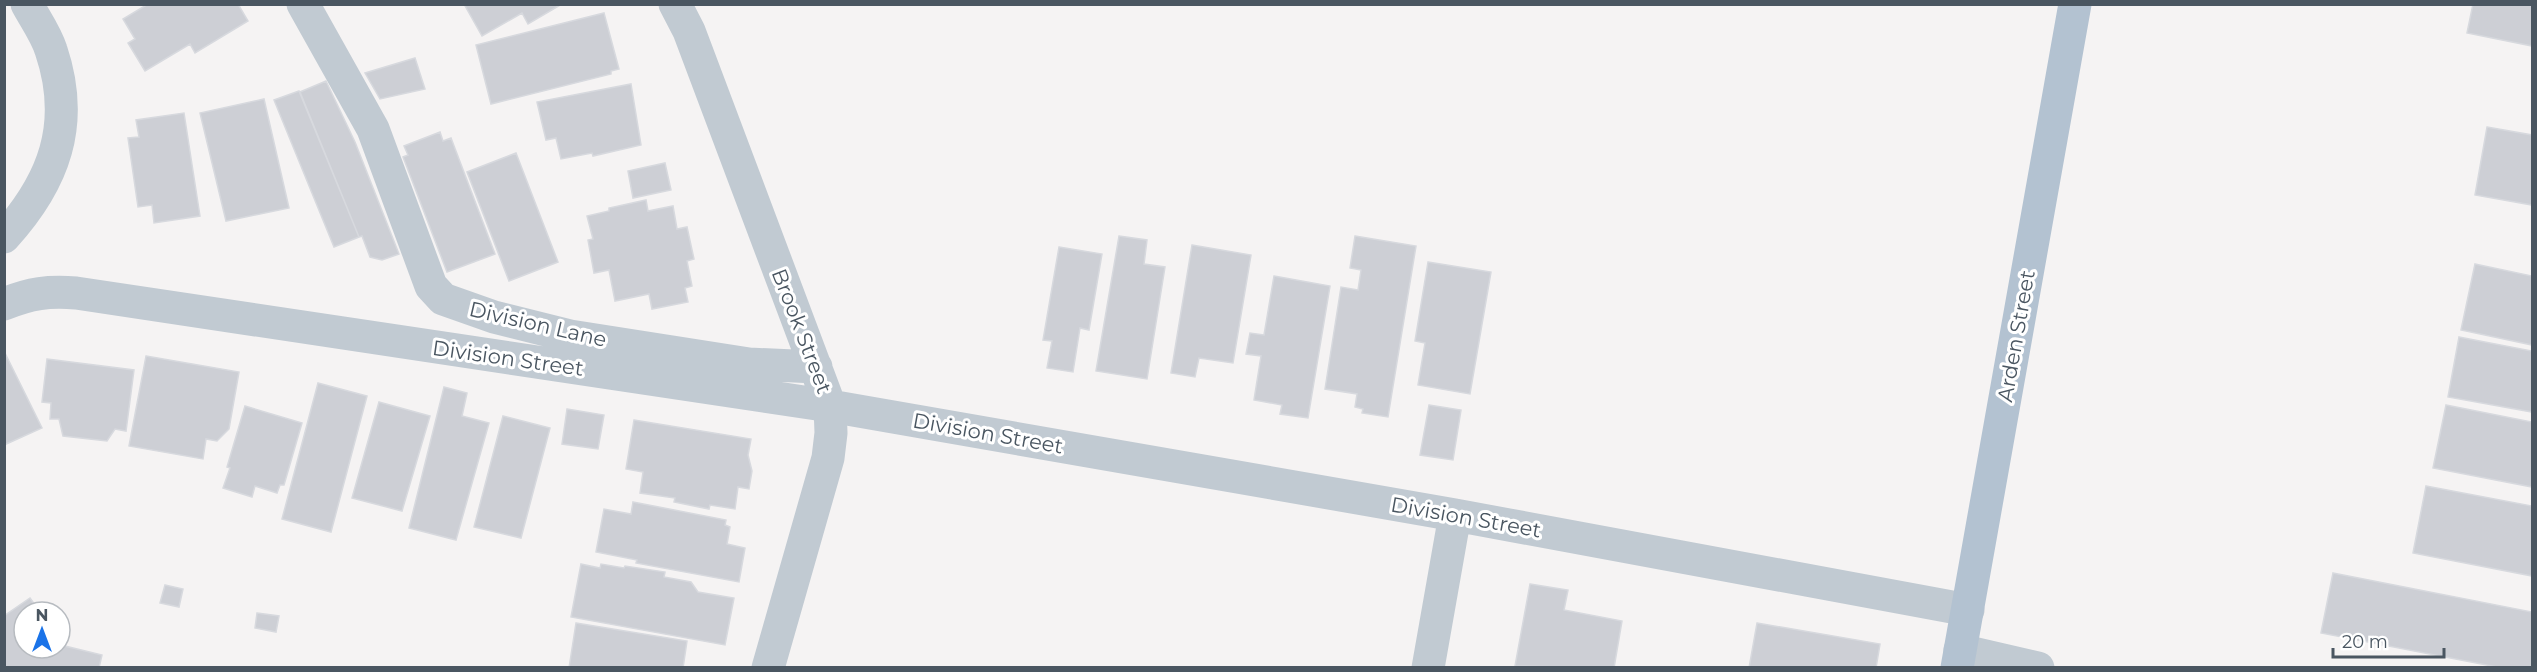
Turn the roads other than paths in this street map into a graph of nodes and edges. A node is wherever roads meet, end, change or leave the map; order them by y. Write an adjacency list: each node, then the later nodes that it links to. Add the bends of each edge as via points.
1 (27, 4): 5 (street, via 50,48 59,78 60,132 54,158 36,199)
2 (303, 4): 7 (street, Division Lane, via 373,129 431,286 443,299 494,317 570,336 748,364)
3 (675, 4): 7 (street, Brook Street, via 689,31)
4 (2075, 4): 10 (main road, Arden Street)
5 (4, 237)
6 (4, 304): 8 (street, Division Street, via 47,291 76,293)
7 (816, 368): 8 (street, Brook Street)
8 (830, 406): 9 (street, Division Street); 12 (street, Brook Street, via 828,459)
9 (1455, 515): 10 (street, Division Street); 13 (street)
10 (1968, 610): 11 (main road, Arden Street)
11 (1959, 659): 14 (street)
12 (768, 668)
13 (1428, 668)
14 (2038, 668)

